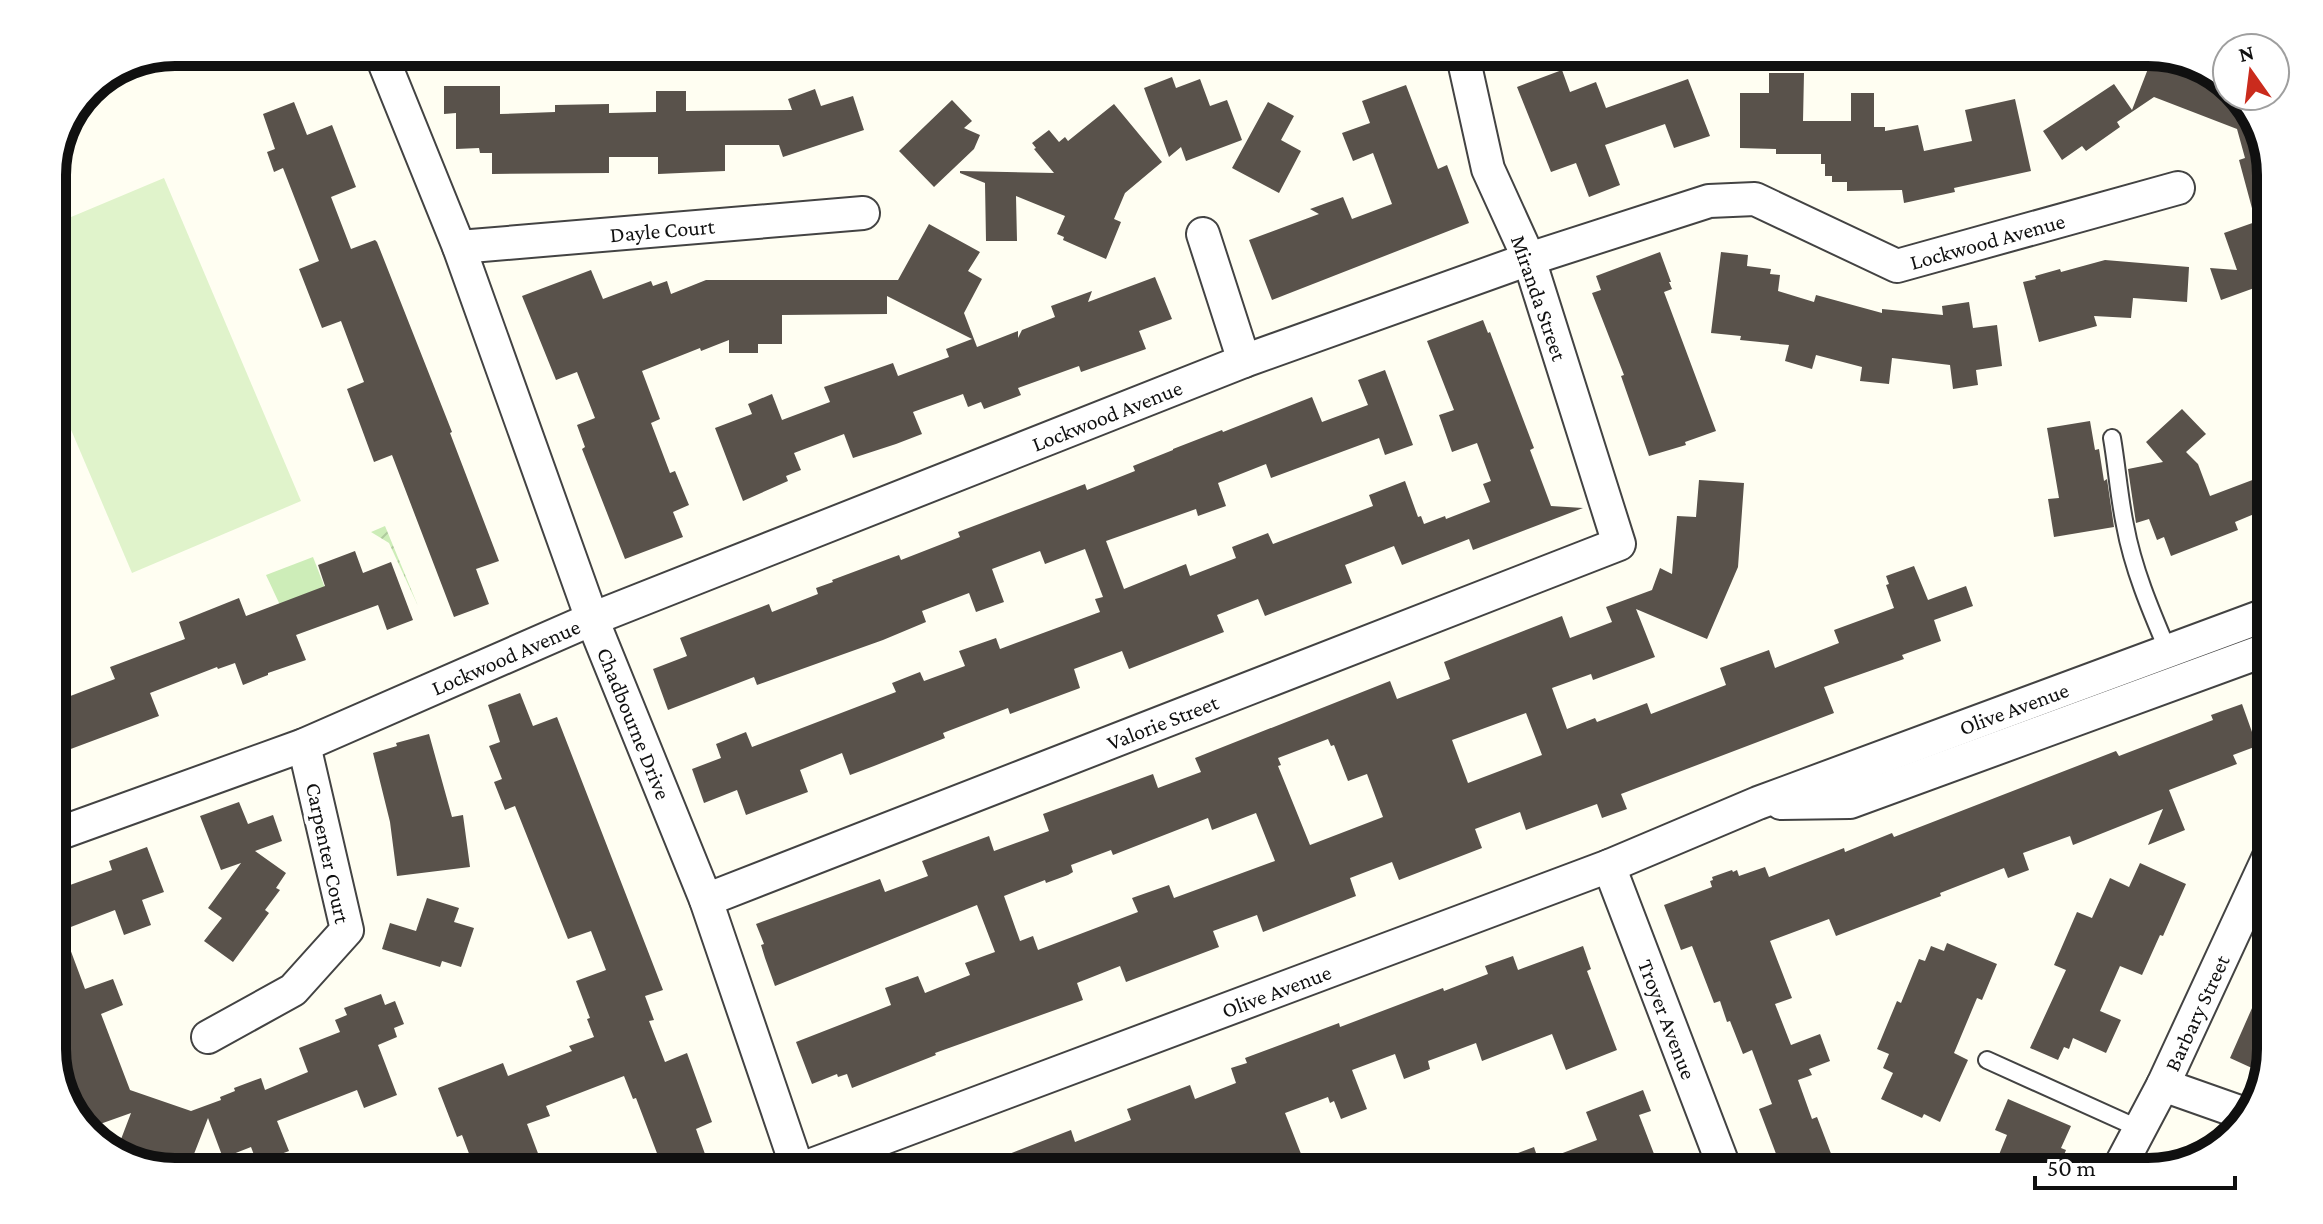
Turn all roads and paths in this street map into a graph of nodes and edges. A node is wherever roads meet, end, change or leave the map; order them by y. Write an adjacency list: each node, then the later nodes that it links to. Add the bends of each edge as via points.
1 (386, 66): 6 (street, Chadbourne Drive)
2 (1465, 66): 7 (street, Miranda Street, via 1488,169)
3 (2178, 188): 7 (street, Lockwood Avenue, via 1897,266 1755,199 1709,201)
4 (863, 213): 6 (street, Dayle Court)
5 (1203, 234): 8 (street)
6 (459, 247): 11 (street, Chadbourne Drive)
7 (1529, 259): 8 (street, Lockwood Avenue); 10 (street, Miranda Street)
8 (1244, 361): 11 (street, Lockwood Avenue)
9 (2112, 438): 14 (lane, via 2128,538)
10 (1619, 544): 20 (street, Valorie Street)
11 (592, 619): 15 (street, Lockwood Avenue); 20 (street, Chadbourne Drive)
12 (2257, 633): 14 (street, Olive Avenue)
13 (2257, 636): 16 (street, Olive Avenue, via 1850,802)
14 (2168, 651): 16 (street, Olive Avenue)
15 (304, 745): 17 (street, Lockwood Avenue); 21 (street, Carpenter Court, via 347,930 293,990)
16 (1758, 803): 18 (street, Olive Avenue)
17 (66, 831)
18 (1609, 866): 27 (street, Olive Avenue); 28 (street, Troyer Avenue)
19 (2257, 882): 23 (street, Barbary Street)
20 (706, 900): 26 (street, Chadbourne Drive)
21 (208, 1037)
22 (1987, 1060): 25 (lane)
23 (2163, 1085): 24 (street); 25 (street, Barbary Street)
24 (2237, 1111)
25 (2140, 1129): 29 (street, Barbary Street)
26 (792, 1158)
27 (831, 1158)
28 (1721, 1158)
29 (2124, 1158)

